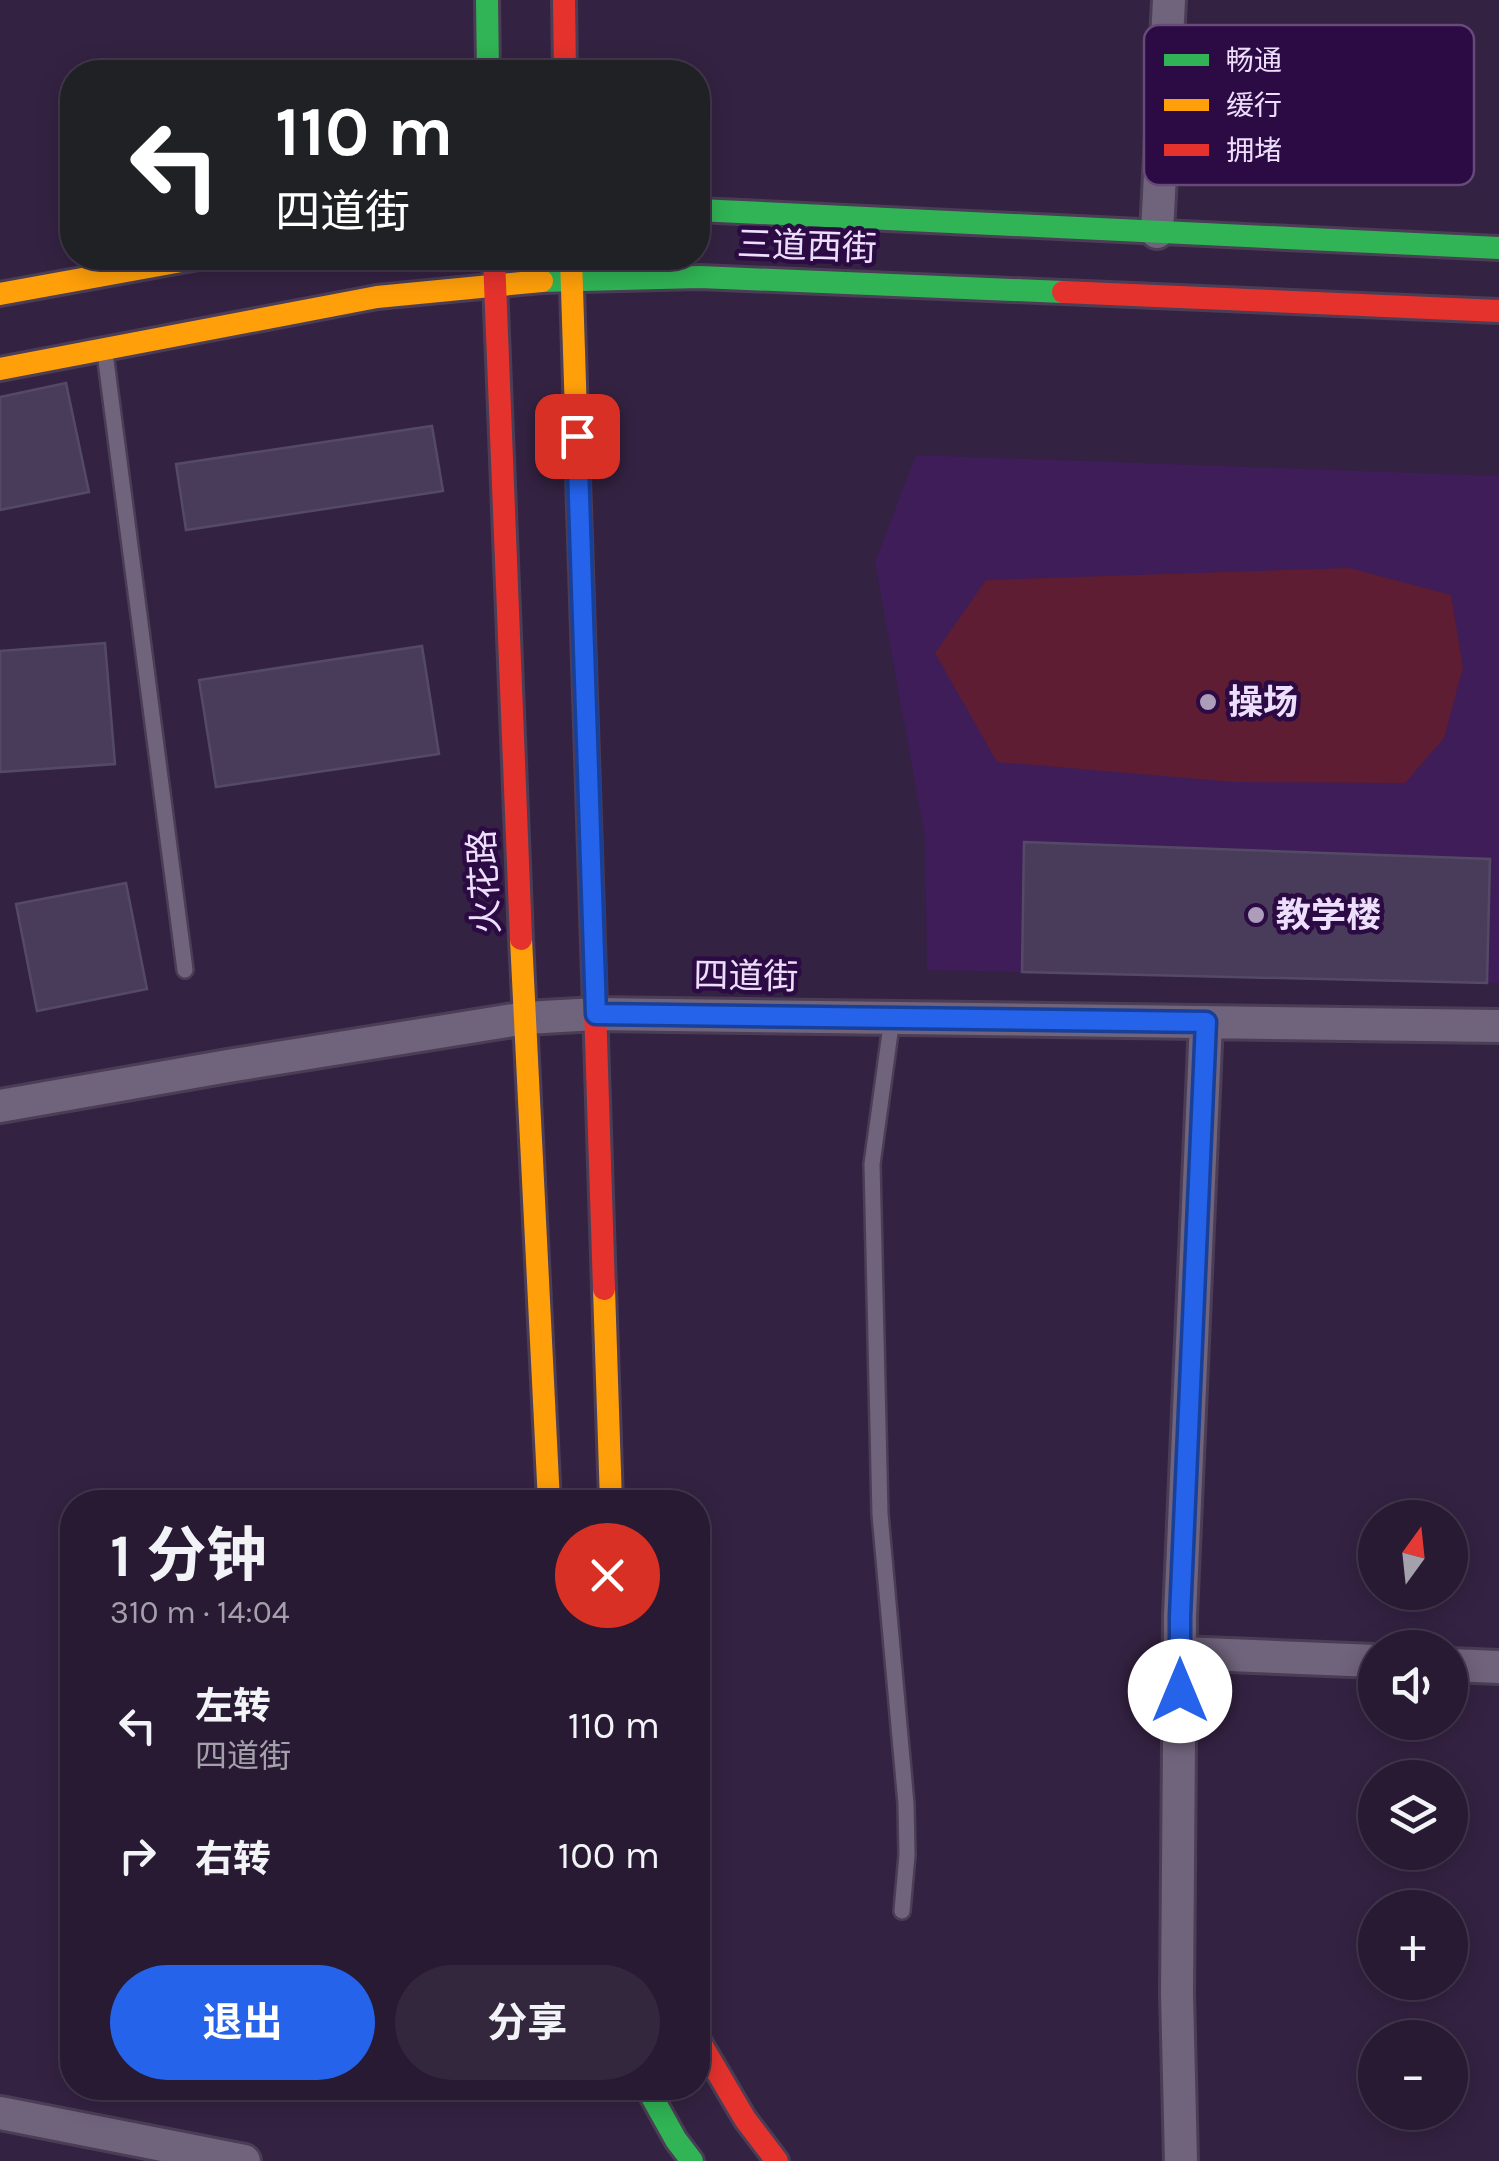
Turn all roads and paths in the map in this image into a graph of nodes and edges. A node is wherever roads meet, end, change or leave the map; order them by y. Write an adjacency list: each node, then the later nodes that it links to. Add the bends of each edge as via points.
1 (488, 0): 5 (street)
2 (564, 0): 6 (street)
3 (1169, 0): 4 (street)
4 (1168, 25)
5 (488, 60)
6 (565, 60)
7 (1159, 185): 9 (street)
8 (710, 211): 9 (street)
9 (1157, 232): 10 (street)
10 (1499, 248)
11 (132, 270): 17 (street)
12 (494, 270): 16 (street, 火花路)
13 (562, 270): 16 (street, 三道西街)
14 (571, 270): 22 (street)
15 (600, 270): 18 (street, 三道西街)
16 (495, 284): 19 (street, 三道西街, via 377,296); 23 (street, 火花路)
17 (0, 294)
18 (1499, 311)
19 (104, 349): 20 (street, 三道西街); 21 (lane)
20 (0, 369)
21 (185, 970)
22 (596, 1014): 23 (street, 四道街); 24 (street, 四道街); 29 (street)
23 (526, 1018): 27 (street, 四道街); 28 (street, 火花路)
24 (892, 1018): 25 (street, 四道街); 34 (lane, via 872,1164 880,1514 906,1804)
25 (1206, 1022): 26 (street, 四道街); 30 (street)
26 (1499, 1026)
27 (0, 1106)
28 (548, 1490)
29 (611, 1490)
30 (1180, 1653): 31 (street); 41 (street)
31 (1358, 1661)
32 (1468, 1666): 33 (street)
33 (1499, 1667)
34 (902, 1911)
35 (710, 2060): 40 (street)
36 (654, 2100): 39 (street)
37 (0, 2113): 38 (street)
38 (244, 2161)
39 (692, 2161)
40 (776, 2161)
41 (1180, 2161)

